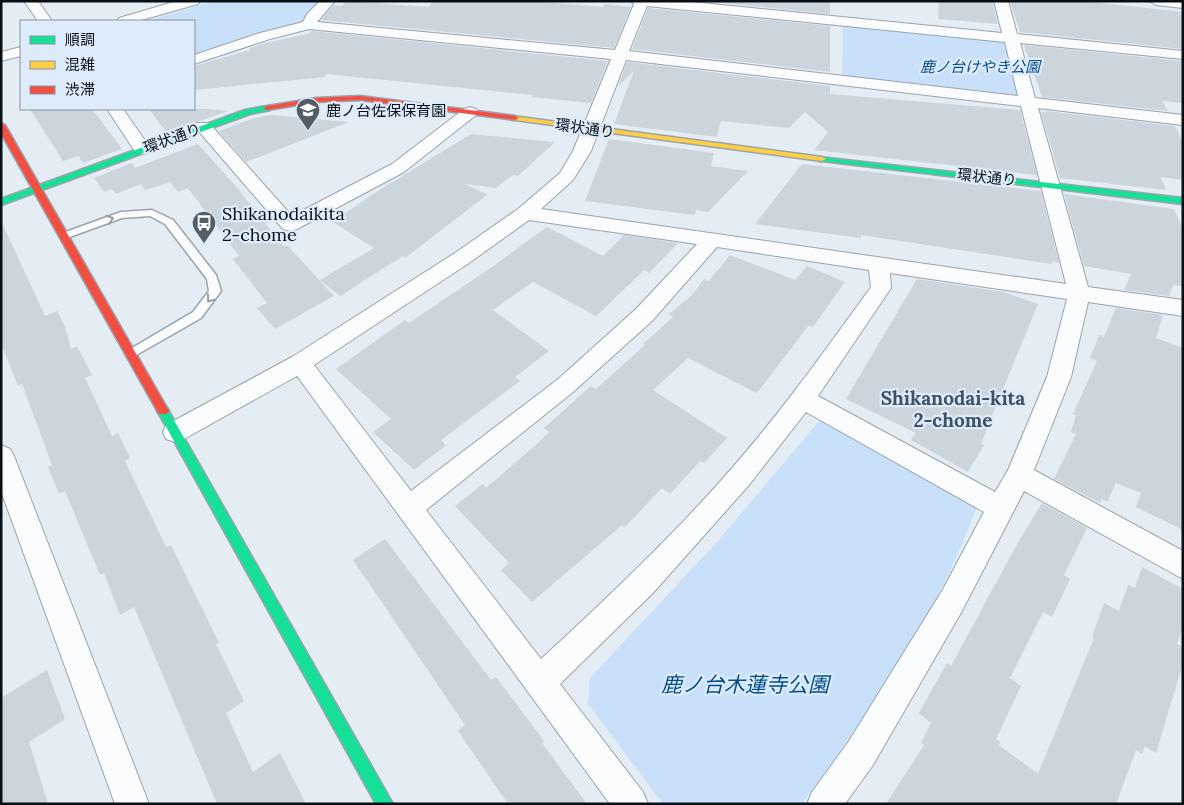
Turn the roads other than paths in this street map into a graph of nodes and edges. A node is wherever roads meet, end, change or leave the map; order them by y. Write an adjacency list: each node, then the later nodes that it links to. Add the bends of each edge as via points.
1 (31, 1): 9 (street)
2 (193, 1): 10 (street)
3 (328, 1): 11 (street, via 312,17)
4 (638, 1): 5 (street)
5 (642, 1): 12 (street); 14 (street)
6 (1001, 1): 12 (street)
7 (1156, 1): 8 (street)
8 (1183, 4)
9 (44, 20)
10 (127, 20)
11 (309, 25): 14 (street); 17 (street)
12 (1011, 38): 15 (street); 18 (street)
13 (20, 51): 16 (street)
14 (621, 55): 18 (street); 24 (street)
15 (1183, 55)
16 (1, 57)
17 (195, 60)
18 (1028, 102): 21 (street); 26 (street)
19 (116, 110): 25 (street)
20 (470, 112): 23 (street, 環状通り, via 360,98 325,98 258,109); 23 (street, via 398,168 290,225); 24 (street, 環状通り)
21 (1183, 120)
22 (1, 125): 27 (street)
23 (203, 128): 25 (street, 環状通り)
24 (591, 128): 26 (street, 環状通り, via 815,158); 30 (street, via 567,176)
25 (142, 149): 27 (street, 環状通り)
26 (1050, 184): 28 (street, 環状通り); 34 (street)
27 (38, 189): 29 (street, 環状通り); 31 (street)
28 (1183, 201)
29 (1, 202)
30 (525, 213): 32 (street); 37 (street)
31 (64, 236): 36 (street); 36 (lane, one-way to 36, via 121,215 152,213 169,222 212,278 215,291 198,315)
32 (712, 240): 33 (street); 42 (street, via 644,315 565,386)
33 (879, 264): 34 (street); 38 (street, via 881,288)
34 (1079, 293): 35 (street); 41 (street, via 1059,377)
35 (1183, 308)
36 (131, 354): 39 (street)
37 (300, 363): 39 (street); 42 (street)
38 (804, 399): 43 (street); 45 (street, via 740,477 643,582)
39 (175, 432): 47 (street)
40 (1, 456): 46 (street)
41 (1019, 475): 43 (street); 44 (street)
42 (409, 508): 45 (street)
43 (1000, 508): 49 (street, via 937,626 861,752)
44 (1183, 566)
45 (539, 682): 48 (street)
46 (132, 804)
47 (385, 804)
48 (631, 804)
49 (824, 804)

